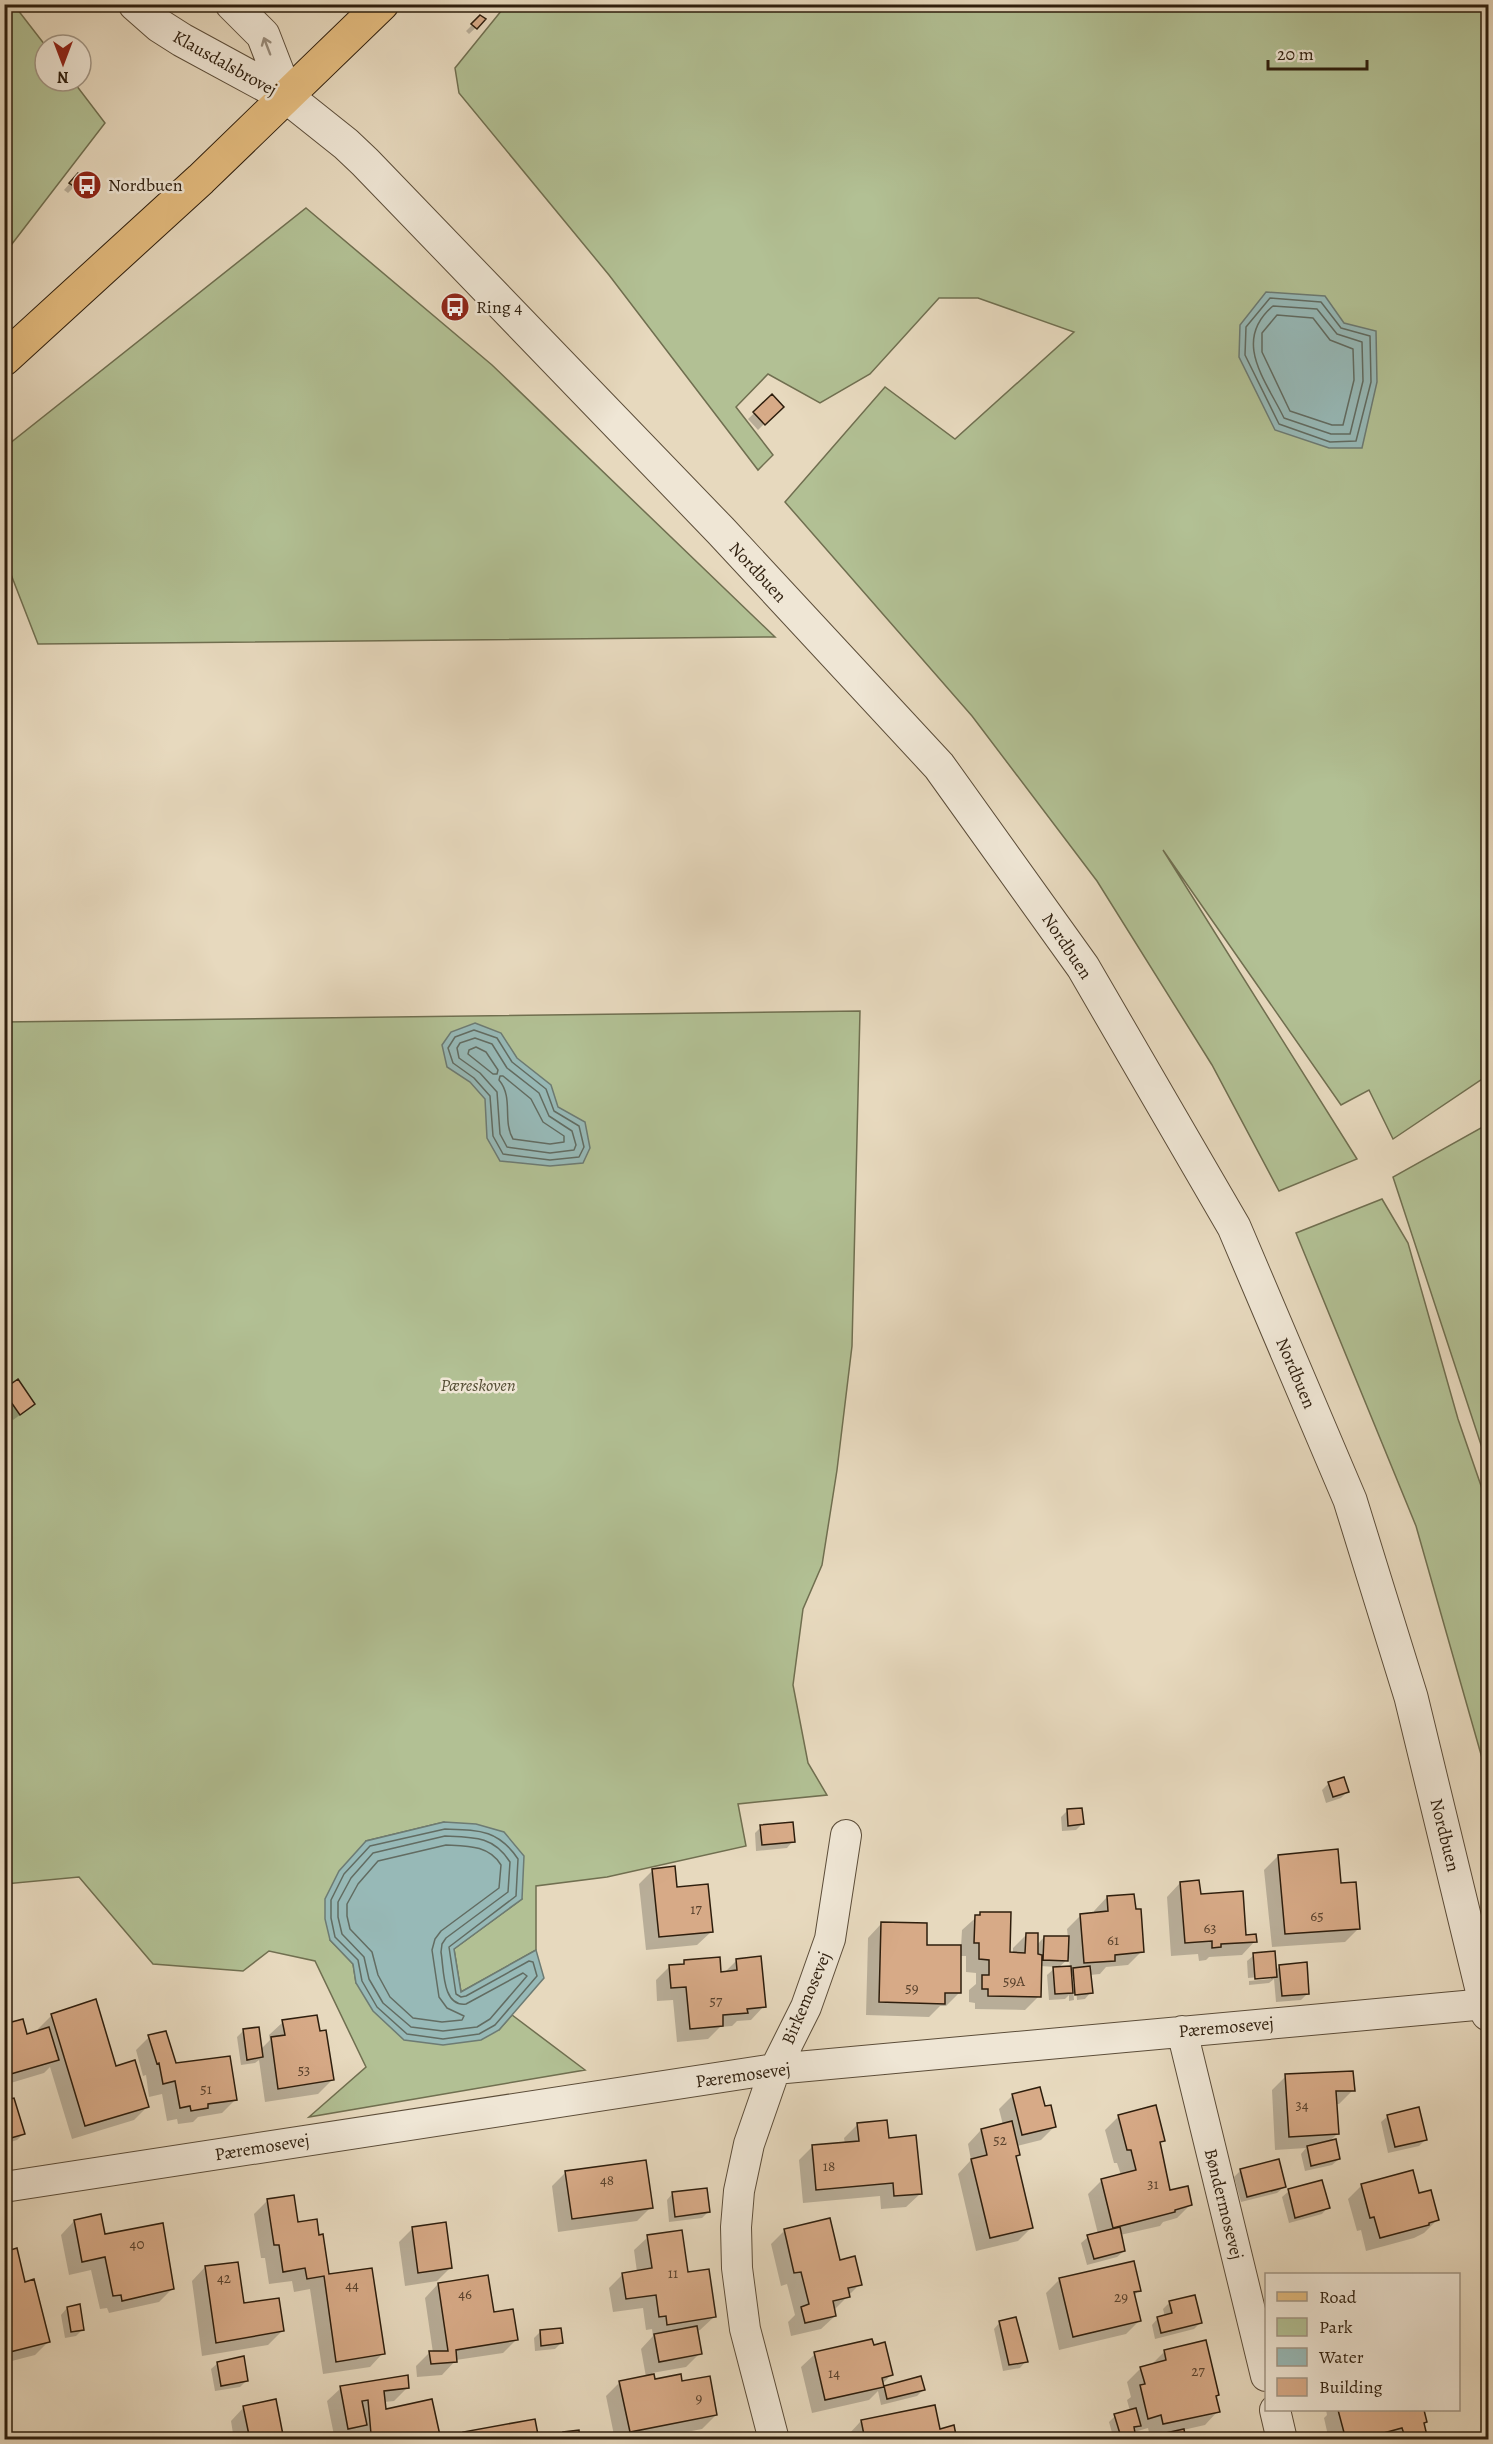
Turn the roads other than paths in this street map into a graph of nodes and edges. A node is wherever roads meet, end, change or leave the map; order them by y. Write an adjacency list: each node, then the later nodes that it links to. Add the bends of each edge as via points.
1 (135, 4): 4 (street, Klausdalsbrovej, via 182,40)
2 (232, 4): 4 (street, Klausdalsbrovej, one-way to 2, via 263,35)
3 (382, 4): 4 (main road)
4 (286, 97): 5 (main road); 7 (street, Nordbuen, via 373,170 721,531 939,766 1083,967 1234,1227 1350,1500 1411,1697)
5 (4, 359)
6 (846, 1834): 9 (street, Birkemosevej, via 830,1939 806,2007)
7 (1487, 2009): 8 (street, Pæremosevej)
8 (1182, 2031): 9 (street, Pæremosevej); 11 (street, Bøndermosevej)
9 (775, 2069): 10 (street, Pæremosevej); 13 (street, Birkemosevej, via 749,2144 736,2227 737,2268 746,2329)
10 (4, 2187)
11 (1265, 2372)
12 (1275, 2411): 14 (street)
13 (774, 2439)
14 (1282, 2439)

